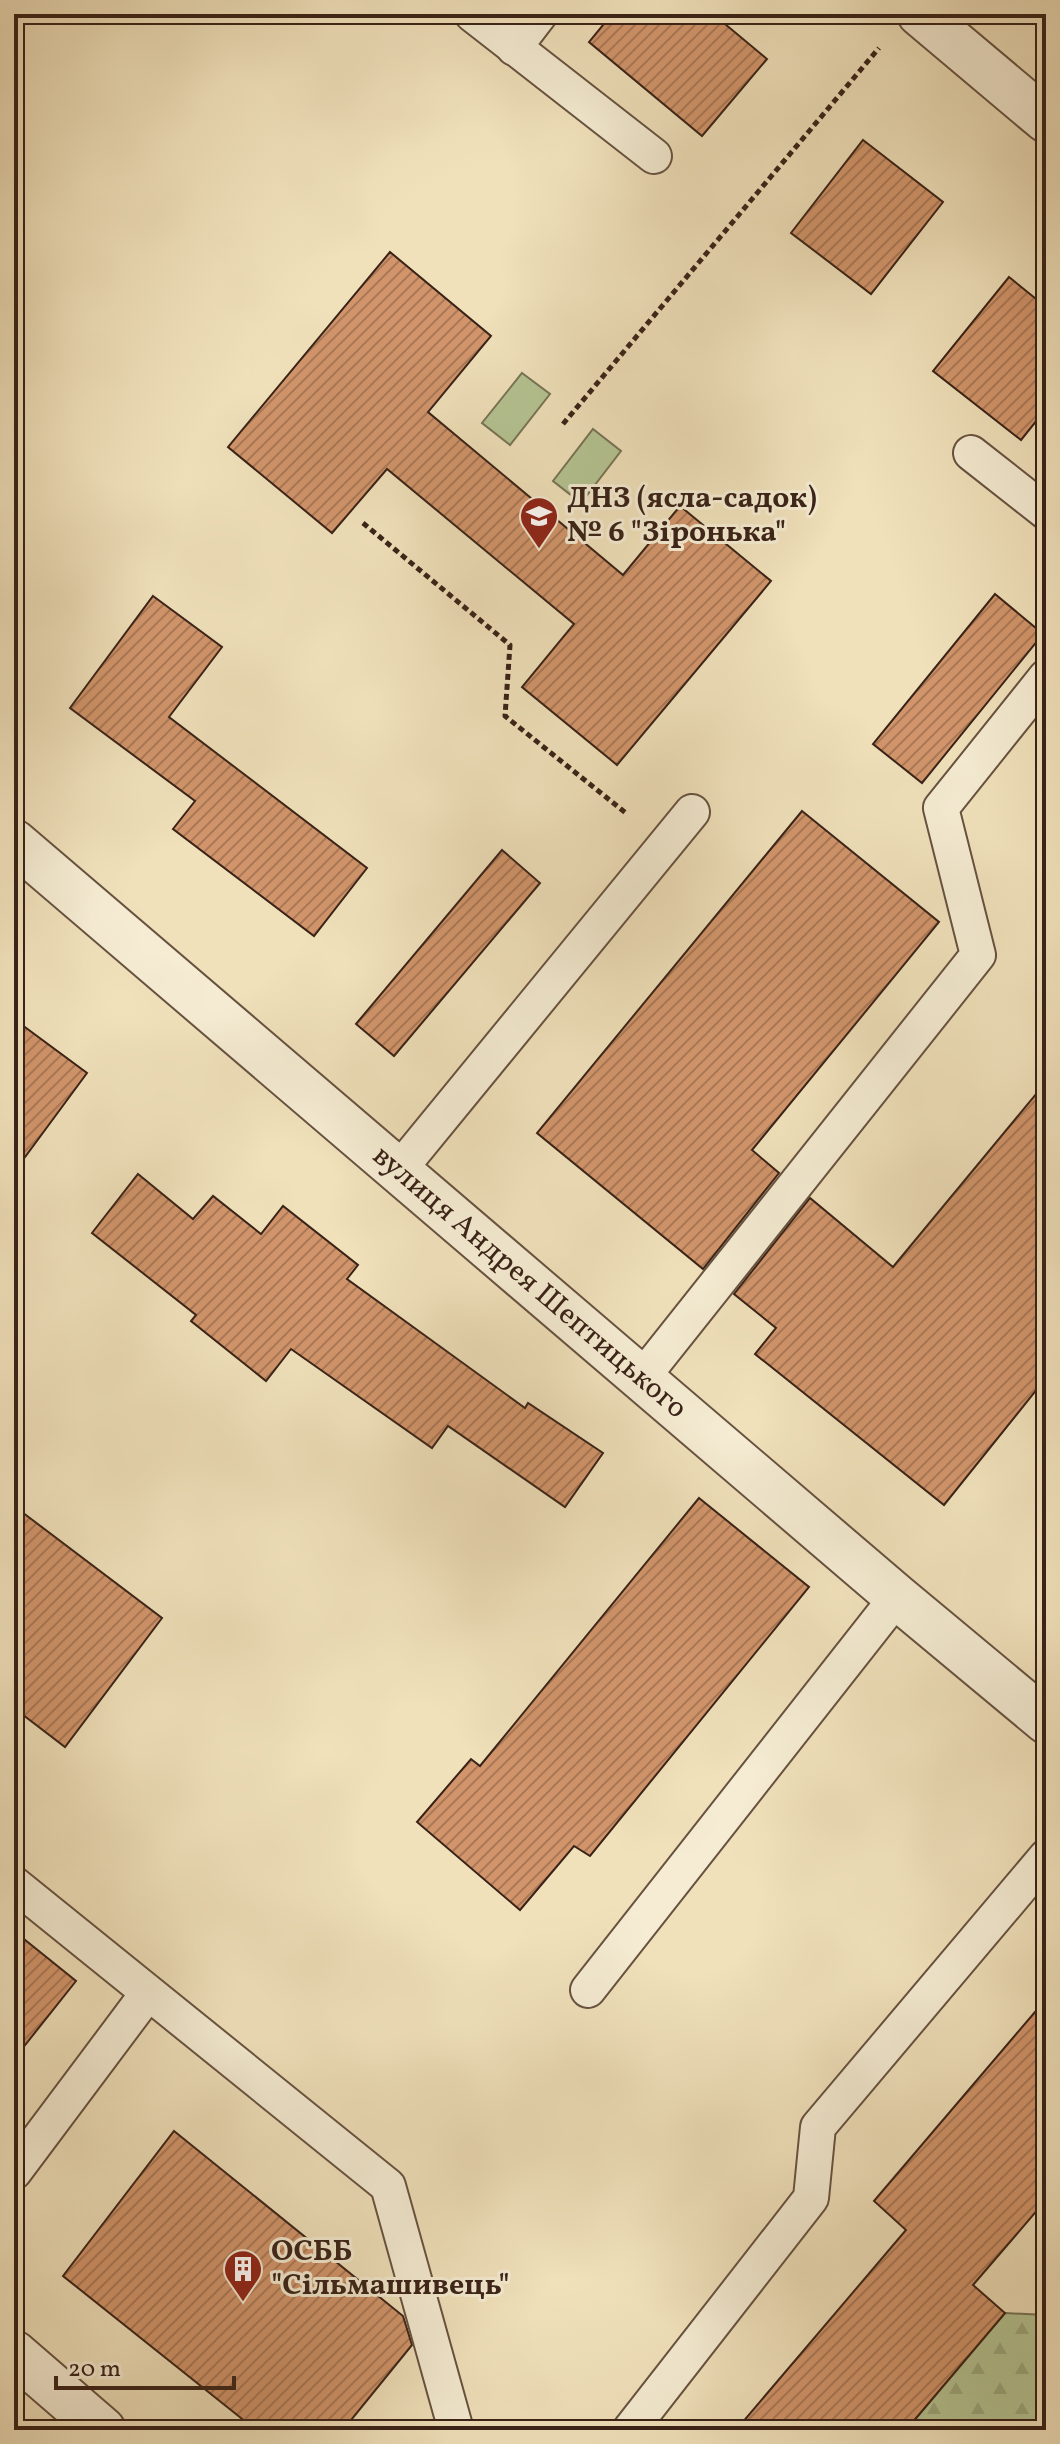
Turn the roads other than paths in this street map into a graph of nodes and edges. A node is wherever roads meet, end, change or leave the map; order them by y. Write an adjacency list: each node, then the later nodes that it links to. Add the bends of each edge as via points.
1 (472, 14): 4 (lane)
2 (540, 14): 4 (lane)
3 (920, 14): 5 (street)
4 (514, 48): 6 (lane)
5 (1046, 120)
6 (654, 156)
7 (971, 453): 8 (lane)
8 (1046, 512)
9 (1046, 677): 13 (lane, via 941,808 978,955)
10 (692, 812): 12 (lane)
11 (14, 842): 12 (street, вулиця Андрея Шептицького)
12 (398, 1171): 13 (street, вулиця Андрея Шептицького)
13 (641, 1379): 14 (street, вулиця Андрея Шептицького)
14 (897, 1597): 15 (street, вулиця Андрея Шептицького); 18 (lane)
15 (1046, 1721)
16 (1046, 1857): 24 (lane, via 818,2127 811,2198)
17 (14, 1884): 19 (lane)
18 (588, 1990)
19 (148, 1993): 20 (lane); 23 (lane, via 388,2186)
20 (14, 2172)
21 (14, 2353): 22 (street)
22 (103, 2430)
23 (456, 2430)
24 (630, 2430)

